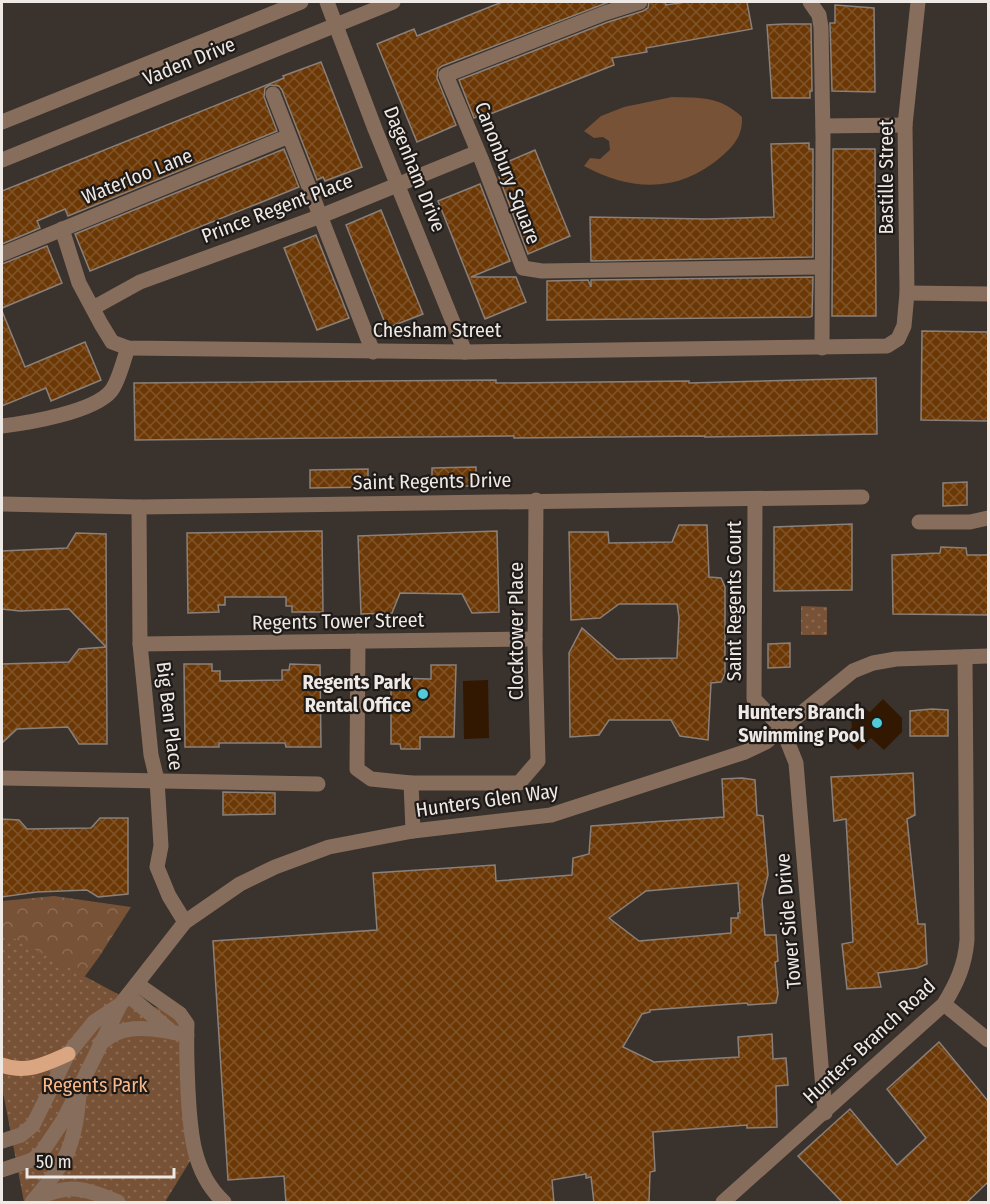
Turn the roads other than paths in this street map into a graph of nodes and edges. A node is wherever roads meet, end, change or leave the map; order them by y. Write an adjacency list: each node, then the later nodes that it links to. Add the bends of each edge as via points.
1 (301, 2): 9 (street, Vaden Drive)
2 (327, 2): 7 (street, Dagenham Drive)
3 (393, 2): 7 (street, Vaden Drive)
4 (640, 2): 13 (street, Canonbury Square, via 446,75)
5 (810, 2): 11 (street, via 819,15 821,27)
6 (918, 2): 10 (street, Bastille Street)
7 (335, 25): 14 (street, Vaden Drive); 15 (street, Dagenham Drive)
8 (273, 94): 12 (street)
9 (2, 122)
10 (905, 125): 11 (street); 20 (street, Bastille Street)
11 (823, 126): 19 (street)
12 (289, 136): 16 (street); 17 (street, Waterloo Lane)
13 (478, 152): 15 (street, Prince Regent Place); 19 (street, Canonbury Square, via 523,268 542,271)
14 (2, 160)
15 (399, 183): 16 (street, Prince Regent Place); 27 (street, Dagenham Drive)
16 (321, 216): 22 (street, Prince Regent Place, via 140,282); 26 (street)
17 (62, 229): 18 (street, Waterloo Lane); 22 (street, via 79,283)
18 (2, 254)
19 (822, 267): 25 (street)
20 (907, 293): 21 (street); 23 (street, Bastille Street, via 904,326 898,339)
21 (988, 294)
22 (93, 308): 24 (street, via 112,342)
23 (887, 346): 25 (street, Chesham Street)
24 (128, 348): 26 (street, Chesham Street); 28 (street, via 111,391 90,406)
25 (822, 348): 27 (street, Chesham Street)
26 (373, 352): 27 (street, Chesham Street)
27 (465, 352)
28 (2, 426)
29 (862, 497): 31 (street, Saint Regents Drive)
30 (536, 500): 31 (street, Saint Regents Drive); 33 (street, Saint Regents Drive); 36 (street, Clocktower Place)
31 (755, 500): 41 (street, Saint Regents Court, via 754,699)
32 (2, 504): 33 (street, Saint Regents Drive)
33 (139, 507): 38 (street, Big Ben Place)
34 (988, 518): 35 (street)
35 (919, 522)
36 (535, 639): 37 (street, Regents Tower Street); 44 (street, Clocktower Place, via 538,761 519,783)
37 (358, 642): 38 (street, Regents Tower Street); 44 (street, via 357,770 371,779)
38 (140, 644): 43 (street, Big Ben Place)
39 (988, 656): 40 (street, Hunters Glen Way)
40 (965, 657): 41 (street, Hunters Glen Way, via 873,663 853,671); 49 (street, Hunters Branch Road, via 967,940 958,982)
41 (782, 728): 46 (street, Hunters Glen Way, via 766,742 745,752 570,810); 56 (street, Tower Side Drive, via 796,764)
42 (2, 778): 43 (street)
43 (157, 780): 45 (street); 47 (street, Big Ben Place, via 161,846 157,867)
44 (411, 783): 46 (street)
45 (318, 784)
46 (413, 831): 47 (street, Hunters Glen Way, via 329,847 275,867 240,884)
47 (185, 922): 48 (street, Hunters Glen Way)
48 (128, 995): 50 (street, via 180,1014 187,1024); 52 (street, Hunters Glen Way); 53 (street, Hunters Glen Way, via 94,1022)
49 (944, 1004): 51 (street); 56 (street, Hunters Branch Road)
50 (179, 1033): 52 (street, via 131,1030 118,1032); 61 (street, via 195,1153 207,1181)
51 (988, 1040)
52 (100, 1044): 55 (street, Hunters Glen Way)
53 (68, 1054): 54 (main road, via 25,1069); 57 (street, Hunters Glen Way, via 33,1125 21,1135)
54 (2, 1065)
55 (79, 1086): 58 (street, Hunters Glen Way, via 64,1119 42,1152 18,1167); 59 (street, Hunters Glen Way, via 74,1138 65,1160)
56 (825, 1113): 62 (street, Hunters Branch Road)
57 (2, 1141)
58 (2, 1170)
59 (32, 1202): 60 (street, via 56,1190 72,1188)
60 (118, 1203)
61 (224, 1203)
62 (723, 1203)

